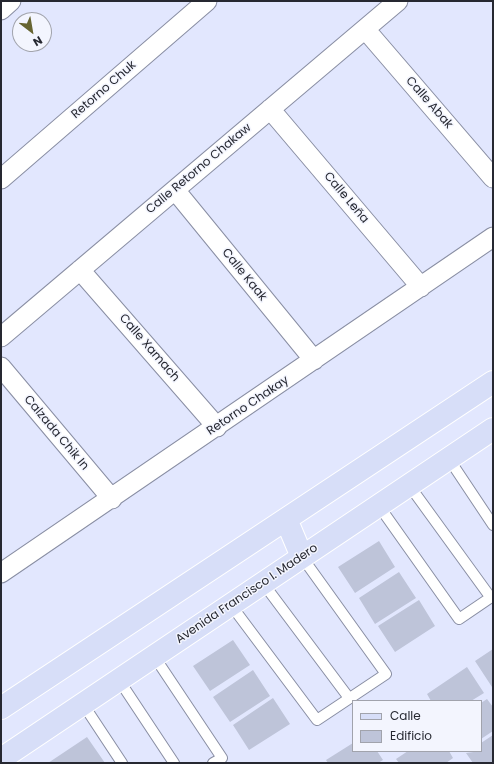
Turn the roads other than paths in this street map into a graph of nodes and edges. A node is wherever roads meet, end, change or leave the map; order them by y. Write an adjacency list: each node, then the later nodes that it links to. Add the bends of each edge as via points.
1 (11, 1): 4 (street)
2 (208, 1): 8 (street, Retorno Chuk)
3 (398, 1): 5 (street, Calle Retorno Chakaw)
4 (1, 10)
5 (365, 29): 6 (street, Calle Retorno Chakaw); 7 (street, Calle Abak)
6 (270, 109): 9 (street, Calle Retorno Chakaw); 12 (street, Calle Leña)
7 (493, 178)
8 (1, 179)
9 (175, 190): 11 (street, Calle Retorno Chakaw); 14 (street, Calle Kaak)
10 (493, 237): 12 (street, Retorno Chakay)
11 (80, 270): 13 (street, Calle Retorno Chakaw); 17 (street, Calle Xamach)
12 (421, 287): 14 (street, Retorno Chakay)
13 (1, 337)
14 (314, 360): 17 (street, Retorno Chakay)
15 (1, 367): 21 (street, Calzada Chik In)
16 (493, 382): 23 (main road)
17 (217, 427): 21 (street, Retorno Chakay)
18 (493, 429): 19 (main road, Avenida Francisco I. Madero)
19 (448, 459): 20 (main road, Avenida Francisco I. Madero); 24 (lane)
20 (409, 485): 22 (main road, Avenida Francisco I. Madero); 28 (lane)
21 (112, 499): 26 (street, Retorno Chakay)
22 (379, 506): 25 (main road, Avenida Francisco I. Madero); 28 (lane, via 459,619)
23 (286, 519): 25 (main road); 34 (main road)
24 (493, 525)
25 (302, 557): 27 (main road, Avenida Francisco I. Madero); 32 (lane, via 386,674)
26 (1, 573)
27 (263, 583): 29 (main road, Avenida Francisco I. Madero); 32 (lane)
28 (492, 597)
29 (231, 605): 30 (main road, Avenida Francisco I. Madero); 32 (lane, via 316,720)
30 (154, 656): 31 (main road, Avenida Francisco I. Madero); 38 (lane, via 222,758)
31 (119, 680): 33 (main road, Avenida Francisco I. Madero); 37 (lane)
32 (349, 698)
33 (83, 704): 35 (main road, Avenida Francisco I. Madero); 36 (lane)
34 (1, 708)
35 (6, 759)
36 (122, 763)
37 (174, 763)
38 (213, 763)

